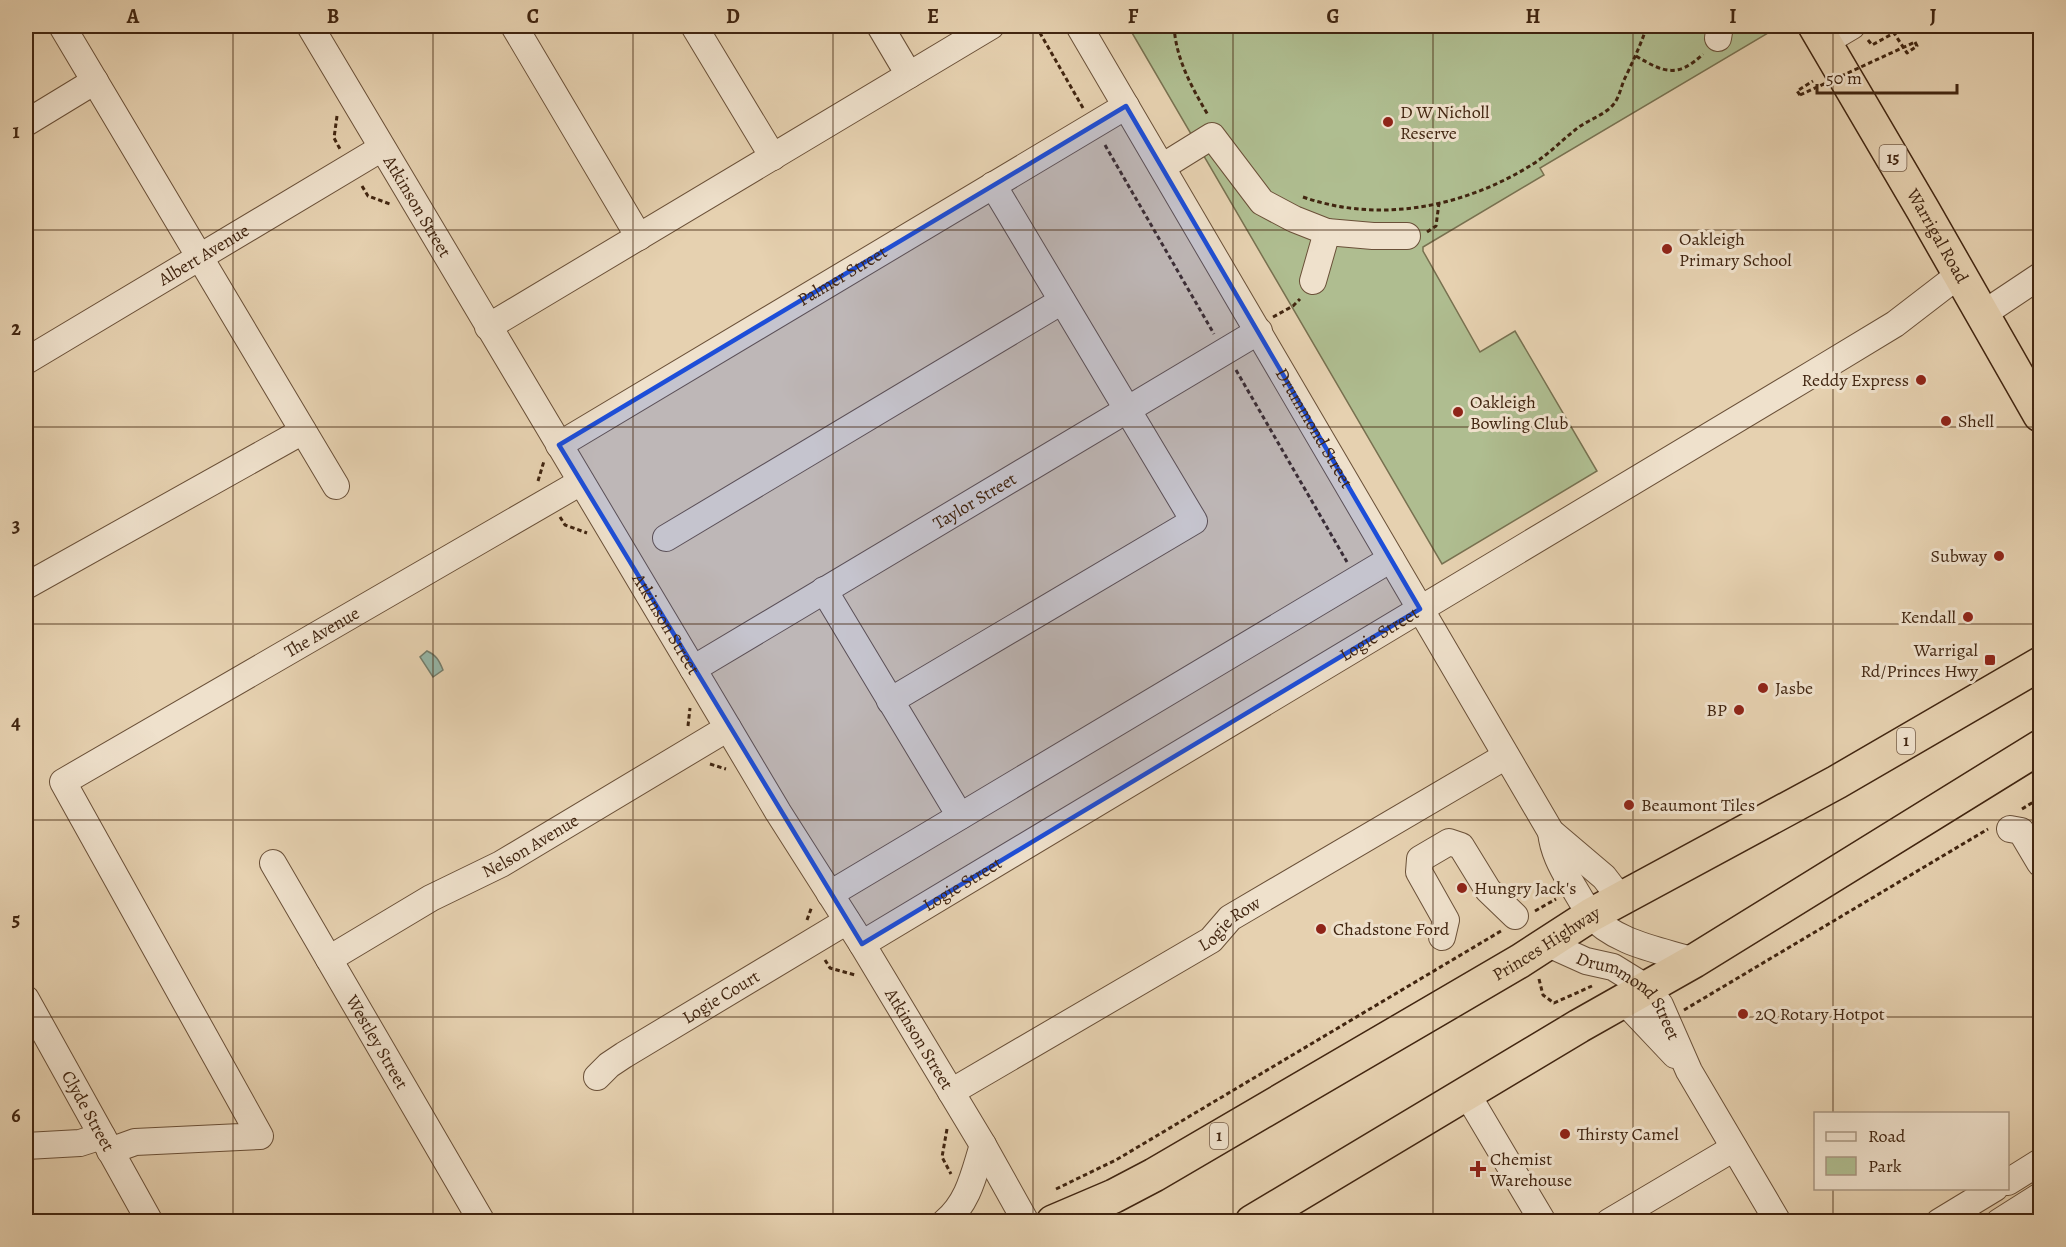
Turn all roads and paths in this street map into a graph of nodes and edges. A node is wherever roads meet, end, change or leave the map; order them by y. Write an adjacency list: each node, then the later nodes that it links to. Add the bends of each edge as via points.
1 (62, 26): 15 (street)
2 (310, 26): 23 (street, Atkinson Street)
3 (513, 26): 31 (street)
4 (694, 26): 24 (street)
5 (880, 26): 14 (street)
6 (991, 26): 14 (street)
7 (1036, 26): 21 (path)
8 (1079, 26): 17 (street, Drummond Street)
9 (1174, 26): 19 (path, via 1182,67)
10 (1647, 26): 13 (path)
11 (1719, 32): 13 (path, via 1692,64 1672,72)
12 (1840, 32): 16 (path, bridge, via 1872,45 1894,33 1907,53 1917,46 1916,42 1800,95 1797,91); 35 (highway, Warrigal Road / 15)
13 (1636, 56): 28 (path, via 1615,103 1605,112 1577,128 1534,164 1503,181 1470,196)
14 (909, 75): 24 (street)
15 (95, 81): 20 (street); 32 (street)
16 (1813, 81)
17 (1126, 106): 21 (street, Palmer Street); 25 (street, Drummond Street)
18 (337, 110): 22 (path)
19 (1211, 121)
20 (26, 123)
21 (1093, 125): 26 (street, Palmer Street); 39 (path)
22 (334, 138)
23 (382, 148): 32 (street, Albert Avenue); 37 (street, Atkinson Street)
24 (773, 157): 31 (street)
25 (1162, 166): 29 (street, via 1212,136 1262,202); 38 (street, Drummond Street)
26 (993, 185): 36 (street); 44 (street, Palmer Street)
27 (1301, 196): 28 (path, via 1370,210)
28 (1439, 203): 30 (path, via 1437,226)
29 (1327, 232): 30 (street); 34 (street)
30 (1407, 236)
31 (639, 237): 37 (street)
32 (199, 257): 40 (street, Albert Avenue); 43 (street)
33 (2040, 276): 35 (street, Logie Street)
34 (1312, 281): 38 (path, via 1293,306)
35 (1971, 293): 42 (highway, Warrigal Road / 15); 52 (street, Logie Street, via 1895,324)
36 (1062, 301): 41 (street); 47 (street)
37 (488, 327): 44 (street, Atkinson Street)
38 (1257, 329): 39 (street, Taylor Street); 48 (street, Drummond Street)
39 (1225, 352): 41 (street, Taylor Street); 49 (path)
40 (26, 361)
41 (1128, 411): 51 (street, Taylor Street); 55 (street, via 1194,521)
42 (2040, 416)
43 (303, 431): 46 (street); 50 (street)
44 (558, 445): 45 (street, Atkinson Street)
45 (581, 482): 54 (street, Atkinson Street); 82 (street, The Avenue, via 63,782 260,1136)
46 (336, 486)
47 (666, 538)
48 (1391, 559): 49 (street); 52 (street, Drummond Street)
49 (1357, 579): 60 (street)
50 (26, 586)
51 (824, 590): 54 (street, Taylor Street); 55 (street)
52 (1420, 609): 58 (street, Drummond Street); 72 (street, Logie Street)
53 (2040, 664): 66 (highway, Princes Highway / 1, via 1837,782)
54 (693, 669): 56 (street, Atkinson Street)
55 (890, 701): 60 (street)
56 (728, 728): 65 (street, Atkinson Street); 73 (street, Nelson Avenue, via 501,864 431,898)
57 (2040, 747): 74 (highway)
58 (1506, 756): 62 (street, Drummond Street); 80 (street, Logie Row, via 1230,918 1211,940)
59 (2040, 798): 61 (path)
60 (960, 816): 65 (street)
61 (2005, 823): 64 (street, via 2021,831); 77 (path)
62 (1551, 832): 66 (street, Drummond Street, via 1604,877); 67 (street, Drummond Street, via 1552,847)
63 (273, 863): 73 (street, Westley Street)
64 (2040, 863)
65 (830, 894): 69 (street, Atkinson Street)
66 (1621, 899): 67 (highway, Princes Highway / 1)
67 (1583, 902): 68 (path); 71 (highway, Princes Highway / 1); 74 (street, Drummond Street, via 1617,936)
68 (1518, 919): 70 (street, via 1488,890 1461,846 1449,842 1420,858 1419,872 1446,920); 88 (path, via 1116,1160)
69 (847, 921): 72 (street, Atkinson Street); 79 (street, Logie Court, via 624,1055)
70 (1442, 938)
71 (1546, 943): 75 (street, Drummond Street, via 1586,961 1613,967); 95 (highway, Princes Highway / 1, via 1143,1181)
72 (862, 944): 80 (street, Atkinson Street)
73 (329, 959): 92 (street, Westley Street)
74 (1694, 961): 75 (highway)
75 (1635, 995): 77 (street, Drummond Street, via 1660,1005); 78 (street, Drummond Street); 81 (highway)
76 (26, 999): 82 (street, Clyde Street)
77 (1667, 1019): 78 (street, Drummond Street)
78 (1689, 1071): 85 (street, Drummond Street)
79 (597, 1077)
80 (951, 1092): 83 (street, Atkinson Street)
81 (1467, 1094): 96 (highway); 97 (street)
82 (106, 1143): 84 (street); 91 (street, Clyde Street)
83 (983, 1145): 93 (street, via 965,1199); 94 (street, Atkinson Street)
84 (26, 1146)
85 (1734, 1148): 98 (street); 99 (street, Drummond Street)
86 (2040, 1162): 87 (street)
87 (2009, 1181)
88 (1056, 1189)
89 (1992, 1190): 100 (street)
90 (2040, 1196): 101 (street)
91 (150, 1221)
92 (482, 1221)
93 (945, 1221)
94 (1026, 1221)
95 (1053, 1221)
96 (1254, 1221)
97 (1544, 1221)
98 (1610, 1221)
99 (1779, 1221)
100 (1938, 1221)
101 (1998, 1221)

